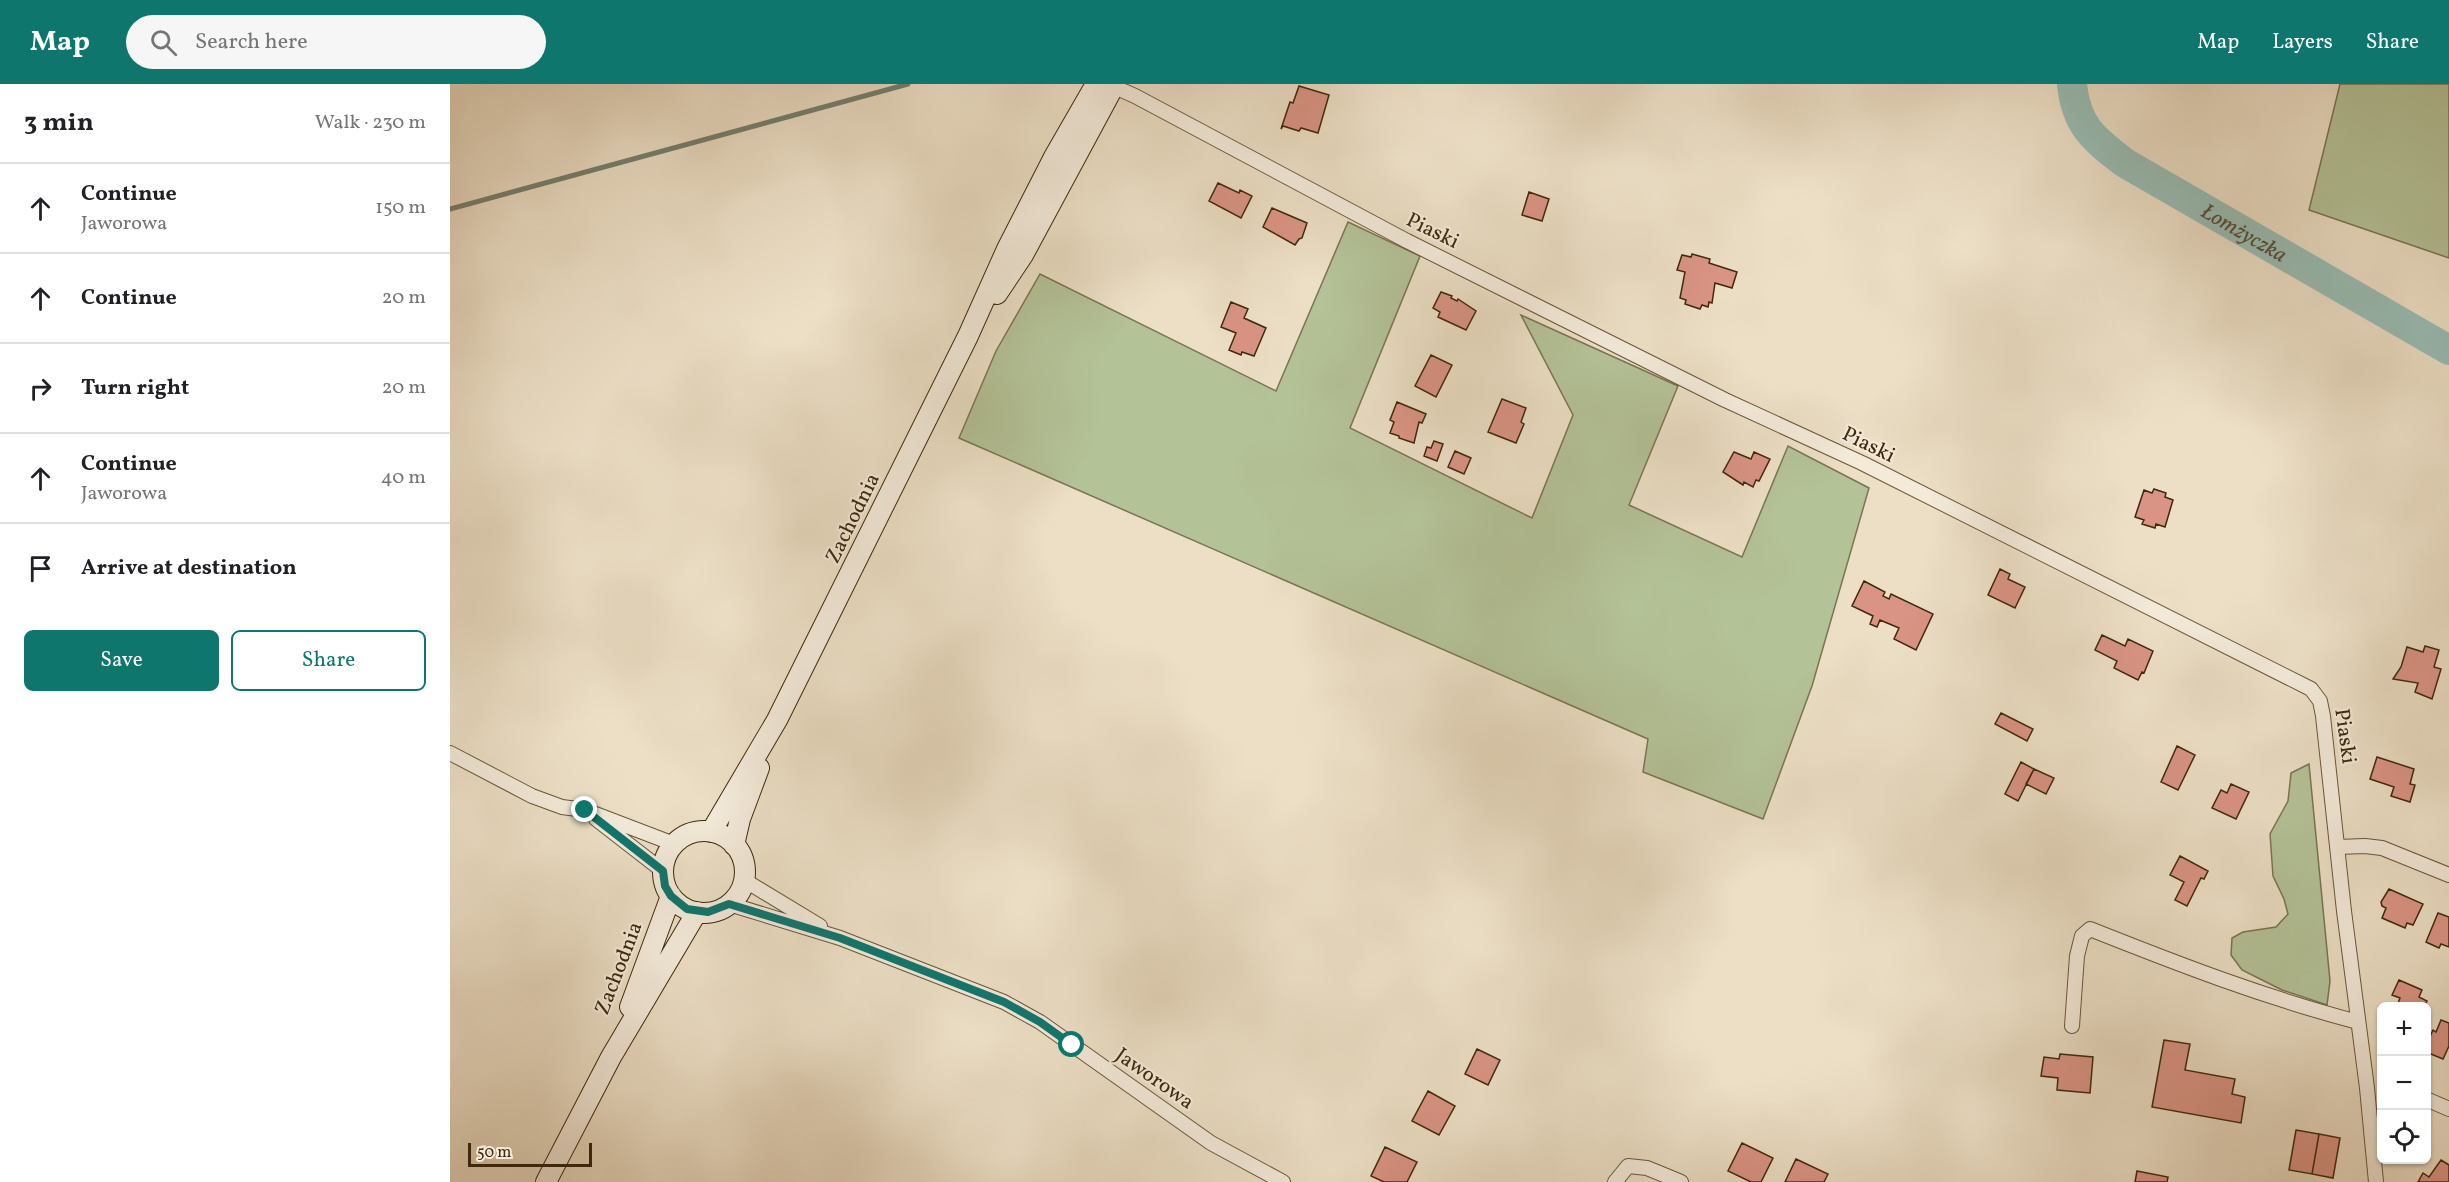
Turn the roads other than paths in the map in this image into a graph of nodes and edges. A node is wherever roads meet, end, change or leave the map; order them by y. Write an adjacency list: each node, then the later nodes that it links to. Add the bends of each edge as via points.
1 (1108, 85): 2 (main road, Zachodnia, via 1023,255 968,336); 8 (street, Piaski, via 1407,241 1725,400 1862,462 2311,689 2320,701 2323,716)
2 (777, 720): 5 (main road, Zachodnia); 7 (main road, Zachodnia)
3 (450, 753): 4 (street, via 532,796)
4 (585, 810): 6 (street); 9 (street)
5 (711, 832): 6 (main road, via 685,836); 7 (main road)
6 (674, 844): 9 (main road, via 667,853)
7 (734, 844): 11 (main road, via 743,861)
8 (2337, 847): 10 (street, via 2382,848); 16 (street, Piaski)
9 (663, 871): 12 (main road)
10 (2449, 875)
11 (744, 880): 13 (main road); 15 (street, Jaworowa)
12 (671, 896): 14 (main road, via 678,904); 18 (main road, Zachodnia)
13 (729, 904): 14 (main road); 15 (street, Jaworowa)
14 (697, 912): 18 (main road, Zachodnia)
15 (840, 938): 24 (street, Jaworowa, via 1004,1002 1211,1143)
16 (2358, 1022): 17 (street, via 2188,968 2090,929 2082,936 2077,956); 20 (street, Piaski)
17 (2072, 1026)
18 (611, 1057): 23 (main road, Zachodnia)
19 (2377, 1087): 20 (street)
20 (2367, 1088): 27 (street, Piaski)
21 (2431, 1101): 22 (street)
22 (2449, 1109)
23 (546, 1182)
24 (1282, 1182)
25 (1615, 1182): 26 (street, via 1628,1167 1647,1168)
26 (1681, 1182)
27 (2376, 1182)

